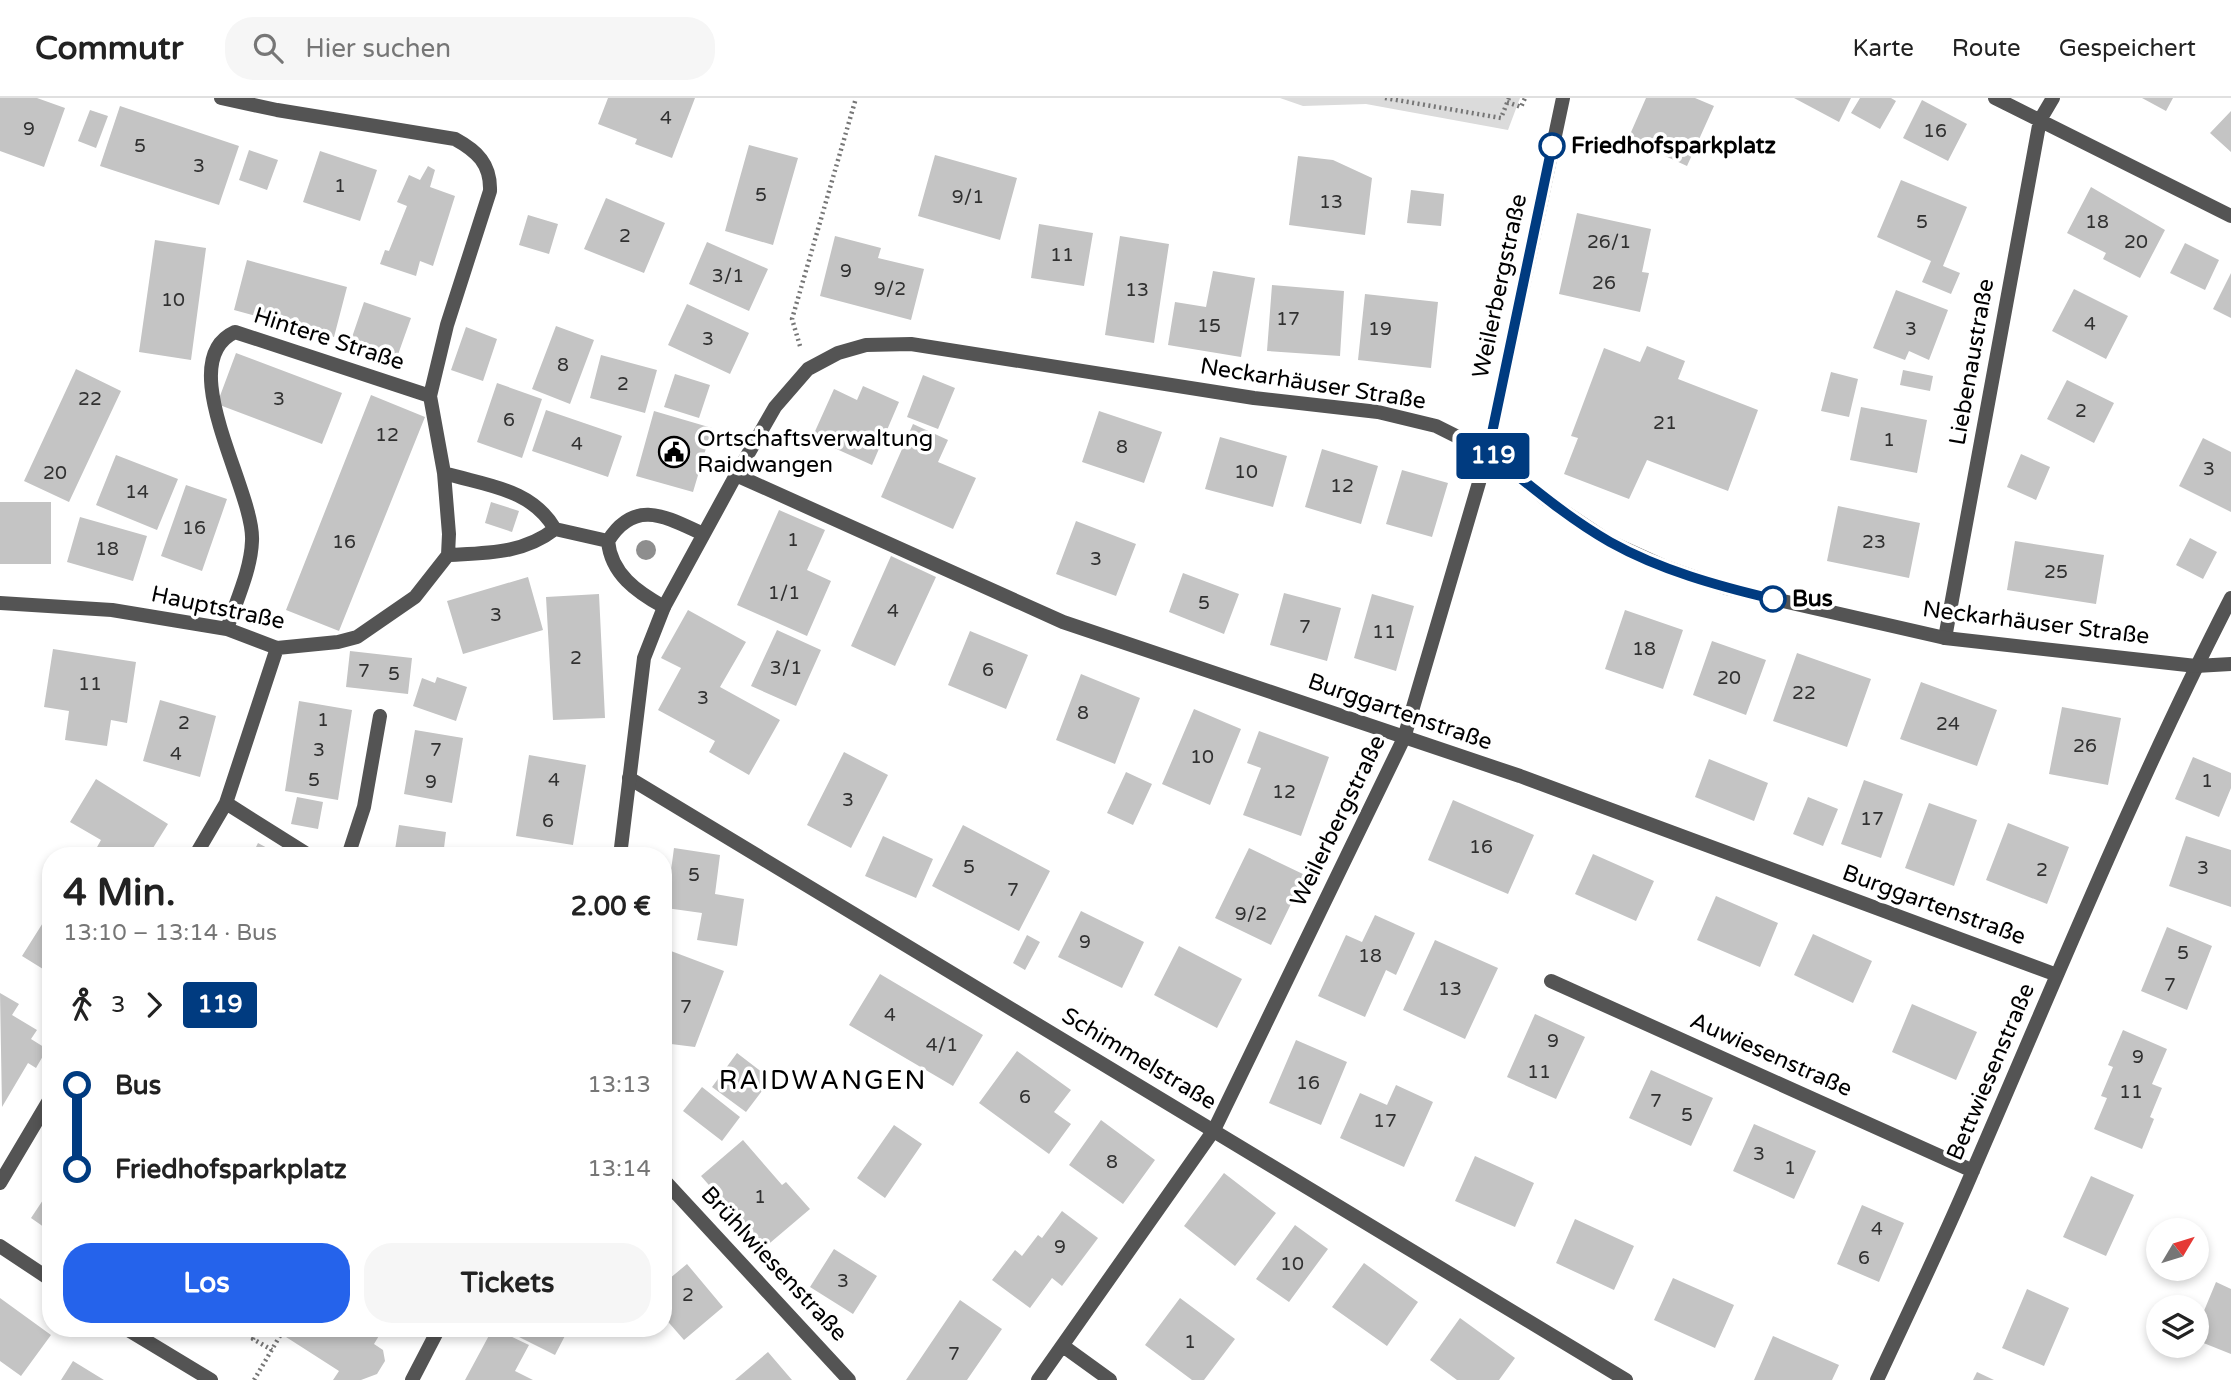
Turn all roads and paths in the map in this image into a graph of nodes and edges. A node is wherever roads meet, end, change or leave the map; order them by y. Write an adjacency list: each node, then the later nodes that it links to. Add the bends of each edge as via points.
1 (221, 98): 13 (street, via 455,139 476,150 491,176 490,191 447,325)
2 (856, 98): 12 (path, via 792,319)
3 (1385, 98): 8 (path)
4 (1525, 98): 9 (path, via 1521,107)
5 (1563, 98): 14 (street, Weilerbergstraße)
6 (1995, 98): 10 (street)
7 (2053, 98): 10 (street, Liebenaustraße)
8 (1412, 100): 9 (path, via 1501,118)
9 (1508, 100)
10 (2040, 120): 11 (street); 25 (street, Liebenaustraße)
11 (2231, 216)
12 (808, 369): 14 (street, Neckarhäuser Straße, via 866,345 911,344 1254,398 1378,412 1436,426); 16 (street, Neckarhäuser Straße, via 775,407)
13 (430, 396): 15 (street); 24 (street, Hintere Straße, via 235,332 222,338 213,351 214,403 251,519 252,541)
14 (1488, 452): 25 (street, Neckarhäuser Straße, via 1547,500 1610,542 1663,566 1726,588); 30 (street, Weilerbergstraße)
15 (444, 473): 17 (street, via 531,500); 20 (street)
16 (736, 475): 18 (street, Neckarhäuser Straße); 30 (street, Burggartenstraße, via 1063,622)
17 (555, 529): 19 (street); 20 (street, via 529,545)
18 (703, 534): 19 (street, via 658,514 644,513 624,522); 23 (street, Neckarhäuser Straße)
19 (608, 541): 23 (street, via 625,580)
20 (448, 555): 26 (street, Hauptstraße, via 415,597 357,637)
21 (2231, 598): 28 (street, Bettwiesenstraße)
22 (0, 603): 24 (street, Hauptstraße, via 112,610)
23 (664, 607): 31 (street, Neckarhäuser Straße, via 644,658)
24 (228, 629): 26 (street, Hauptstraße)
25 (1945, 638): 28 (street, Neckarhäuser Straße)
26 (277, 648): 32 (street)
27 (2231, 664): 28 (street, Neckarhäuser Straße)
28 (2196, 666): 37 (street, Bettwiesenstraße)
29 (380, 716): 35 (street, via 364,807)
30 (1404, 738): 37 (street, Burggartenstraße, via 1520,776); 40 (street, Weilerbergstraße)
31 (629, 778): 36 (street, Neckarhäuser Straße); 40 (street, Schimmelstraße)
32 (226, 803): 33 (street); 34 (street)
33 (200, 847)
34 (296, 847)
35 (351, 847)
36 (622, 847)
37 (2057, 975): 41 (street, Bettwiesenstraße)
38 (1550, 981): 41 (street, Auwiesenstraße)
39 (42, 1112): 42 (street)
40 (1214, 1130): 50 (street, Weilerbergstraße); 58 (street, Schimmelstraße)
41 (1973, 1171): 59 (street, Bettwiesenstraße)
42 (0, 1183)
43 (672, 1190): 55 (street, Brühlwiesenstraße)
44 (0, 1246): 45 (street)
45 (42, 1274)
46 (140, 1337): 52 (street)
47 (254, 1337): 51 (path)
48 (279, 1337): 51 (path)
49 (434, 1337): 54 (street)
50 (1063, 1346): 56 (street, Weilerbergstraße); 57 (street)
51 (272, 1350): 53 (path)
52 (211, 1380)
53 (254, 1380)
54 (412, 1380)
55 (849, 1380)
56 (1038, 1380)
57 (1110, 1380)
58 (1626, 1380)
59 (1877, 1380)

